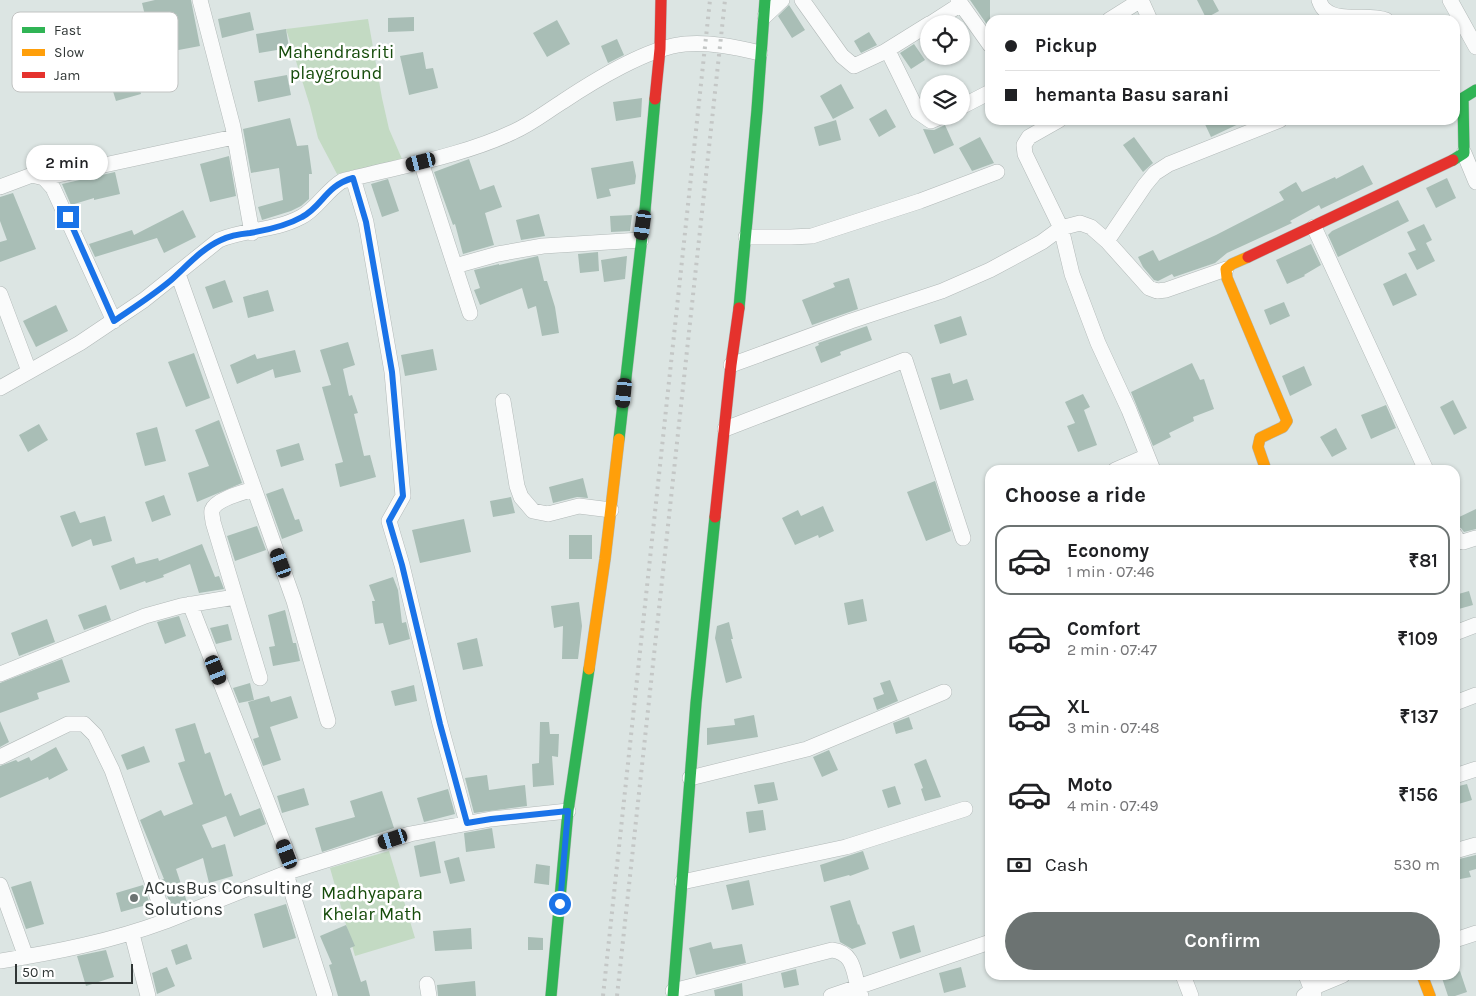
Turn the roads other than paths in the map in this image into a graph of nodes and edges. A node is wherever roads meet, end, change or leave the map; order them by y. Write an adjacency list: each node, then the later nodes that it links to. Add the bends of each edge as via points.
1 (200, 0): 31 (street)
2 (661, 0): 20 (street)
3 (765, 0): 15 (street)
4 (782, 0): 15 (street)
5 (802, 0): 21 (street, via 842,56 854,66)
6 (1141, 0): 11 (street); 12 (street)
7 (1319, 0): 13 (street, via 1324,10)
8 (1450, 0): 14 (street)
9 (959, 2): 10 (street); 18 (street)
10 (941, 15)
11 (1117, 15)
12 (1148, 15)
13 (1334, 15)
14 (1458, 15)
15 (765, 16): 22 (street)
16 (1460, 18): 19 (street)
17 (920, 30): 21 (street)
18 (985, 38)
19 (1476, 47)
20 (660, 50): 22 (street, via 684,44 705,44 733,46); 33 (street, via 598,80 515,132); 43 (street)
21 (884, 52): 28 (street, via 895,61)
22 (760, 53): 42 (street)
23 (1476, 90): 24 (street)
24 (1460, 93)
25 (985, 95): 26 (street)
26 (970, 102)
27 (1460, 105): 32 (street)
28 (920, 113)
29 (1050, 125): 40 (street, via 1029,136 1024,145 1025,154)
30 (1267, 125): 44 (street, via 1169,164 1156,173)
31 (234, 137): 35 (street); 41 (street)
32 (1464, 153): 37 (street); 39 (street)
33 (421, 162): 36 (street); 45 (street)
34 (998, 172): 42 (street, via 812,236)
35 (44, 178): 38 (street, via 32,175); 50 (street, via 62,203)
36 (353, 178): 41 (street, via 332,187 304,216); 82 (street, via 366,222 392,372 403,496 389,521)
37 (1476, 182)
38 (0, 186)
39 (1314, 227): 46 (street); 60 (street)
40 (1061, 228): 44 (street, via 1080,223); 51 (street, via 990,270 942,291); 56 (street, via 1072,274 1095,335)
41 (252, 232): 47 (street, via 219,240)
42 (746, 237): 51 (street)
43 (641, 240): 45 (street, via 543,246); 62 (street)
44 (1107, 240): 46 (street, via 1149,288 1156,291)
45 (455, 266): 49 (street)
46 (1226, 269): 59 (street, via 1287,421 1283,427 1260,438 1258,446)
47 (178, 274): 50 (street); 61 (street)
48 (0, 294): 52 (street)
49 (470, 313)
50 (114, 321): 52 (street)
51 (731, 365): 55 (street)
52 (29, 371): 53 (street)
53 (0, 388)
54 (503, 401): 62 (street, via 518,486 521,497 533,512 548,514 579,506)
55 (725, 429): 63 (street, via 905,360); 79 (street)
56 (1147, 456): 57 (street); 58 (street)
57 (1126, 465)
58 (1151, 465)
59 (1264, 465)
60 (1424, 465)
61 (254, 489): 66 (street, via 224,500 215,505 212,512); 75 (street, via 294,601)
62 (611, 510): 81 (street)
63 (963, 538)
64 (1476, 538): 65 (street)
65 (1460, 540)
66 (235, 597): 67 (street); 71 (street)
67 (190, 604): 70 (street, via 121,625); 85 (street, via 243,736)
68 (1476, 625): 69 (street)
69 (1460, 631)
70 (0, 674)
71 (260, 678)
72 (944, 692): 79 (street, via 807,749)
73 (1476, 695): 74 (street)
74 (1460, 701)
75 (328, 721)
76 (0, 757): 88 (street, via 68,724 84,724 95,735 112,770)
77 (1476, 769): 78 (street)
78 (1460, 774)
79 (690, 778): 86 (street)
80 (965, 809): 86 (street, via 846,847)
81 (568, 811): 82 (street); 104 (street)
82 (467, 823): 85 (street, via 410,834)
83 (1476, 845): 84 (street)
84 (1460, 850)
85 (290, 872): 88 (street); 103 (street)
86 (682, 882): 100 (street)
87 (0, 884): 93 (street)
88 (166, 921): 90 (street)
89 (1476, 933): 91 (street)
90 (132, 934): 93 (street); 102 (street)
91 (1460, 938)
92 (985, 944): 99 (street)
93 (26, 957): 94 (street)
94 (0, 961)
95 (1185, 980): 106 (street)
96 (1307, 980): 101 (street)
97 (1331, 980): 101 (street)
98 (1424, 980): 107 (street)
99 (859, 992): 100 (street, via 847,956 832,950); 105 (street)
100 (673, 994)
101 (1310, 994)
102 (148, 996)
103 (324, 996)
104 (551, 996)
105 (831, 996)
106 (1191, 996)
107 (1430, 996)

